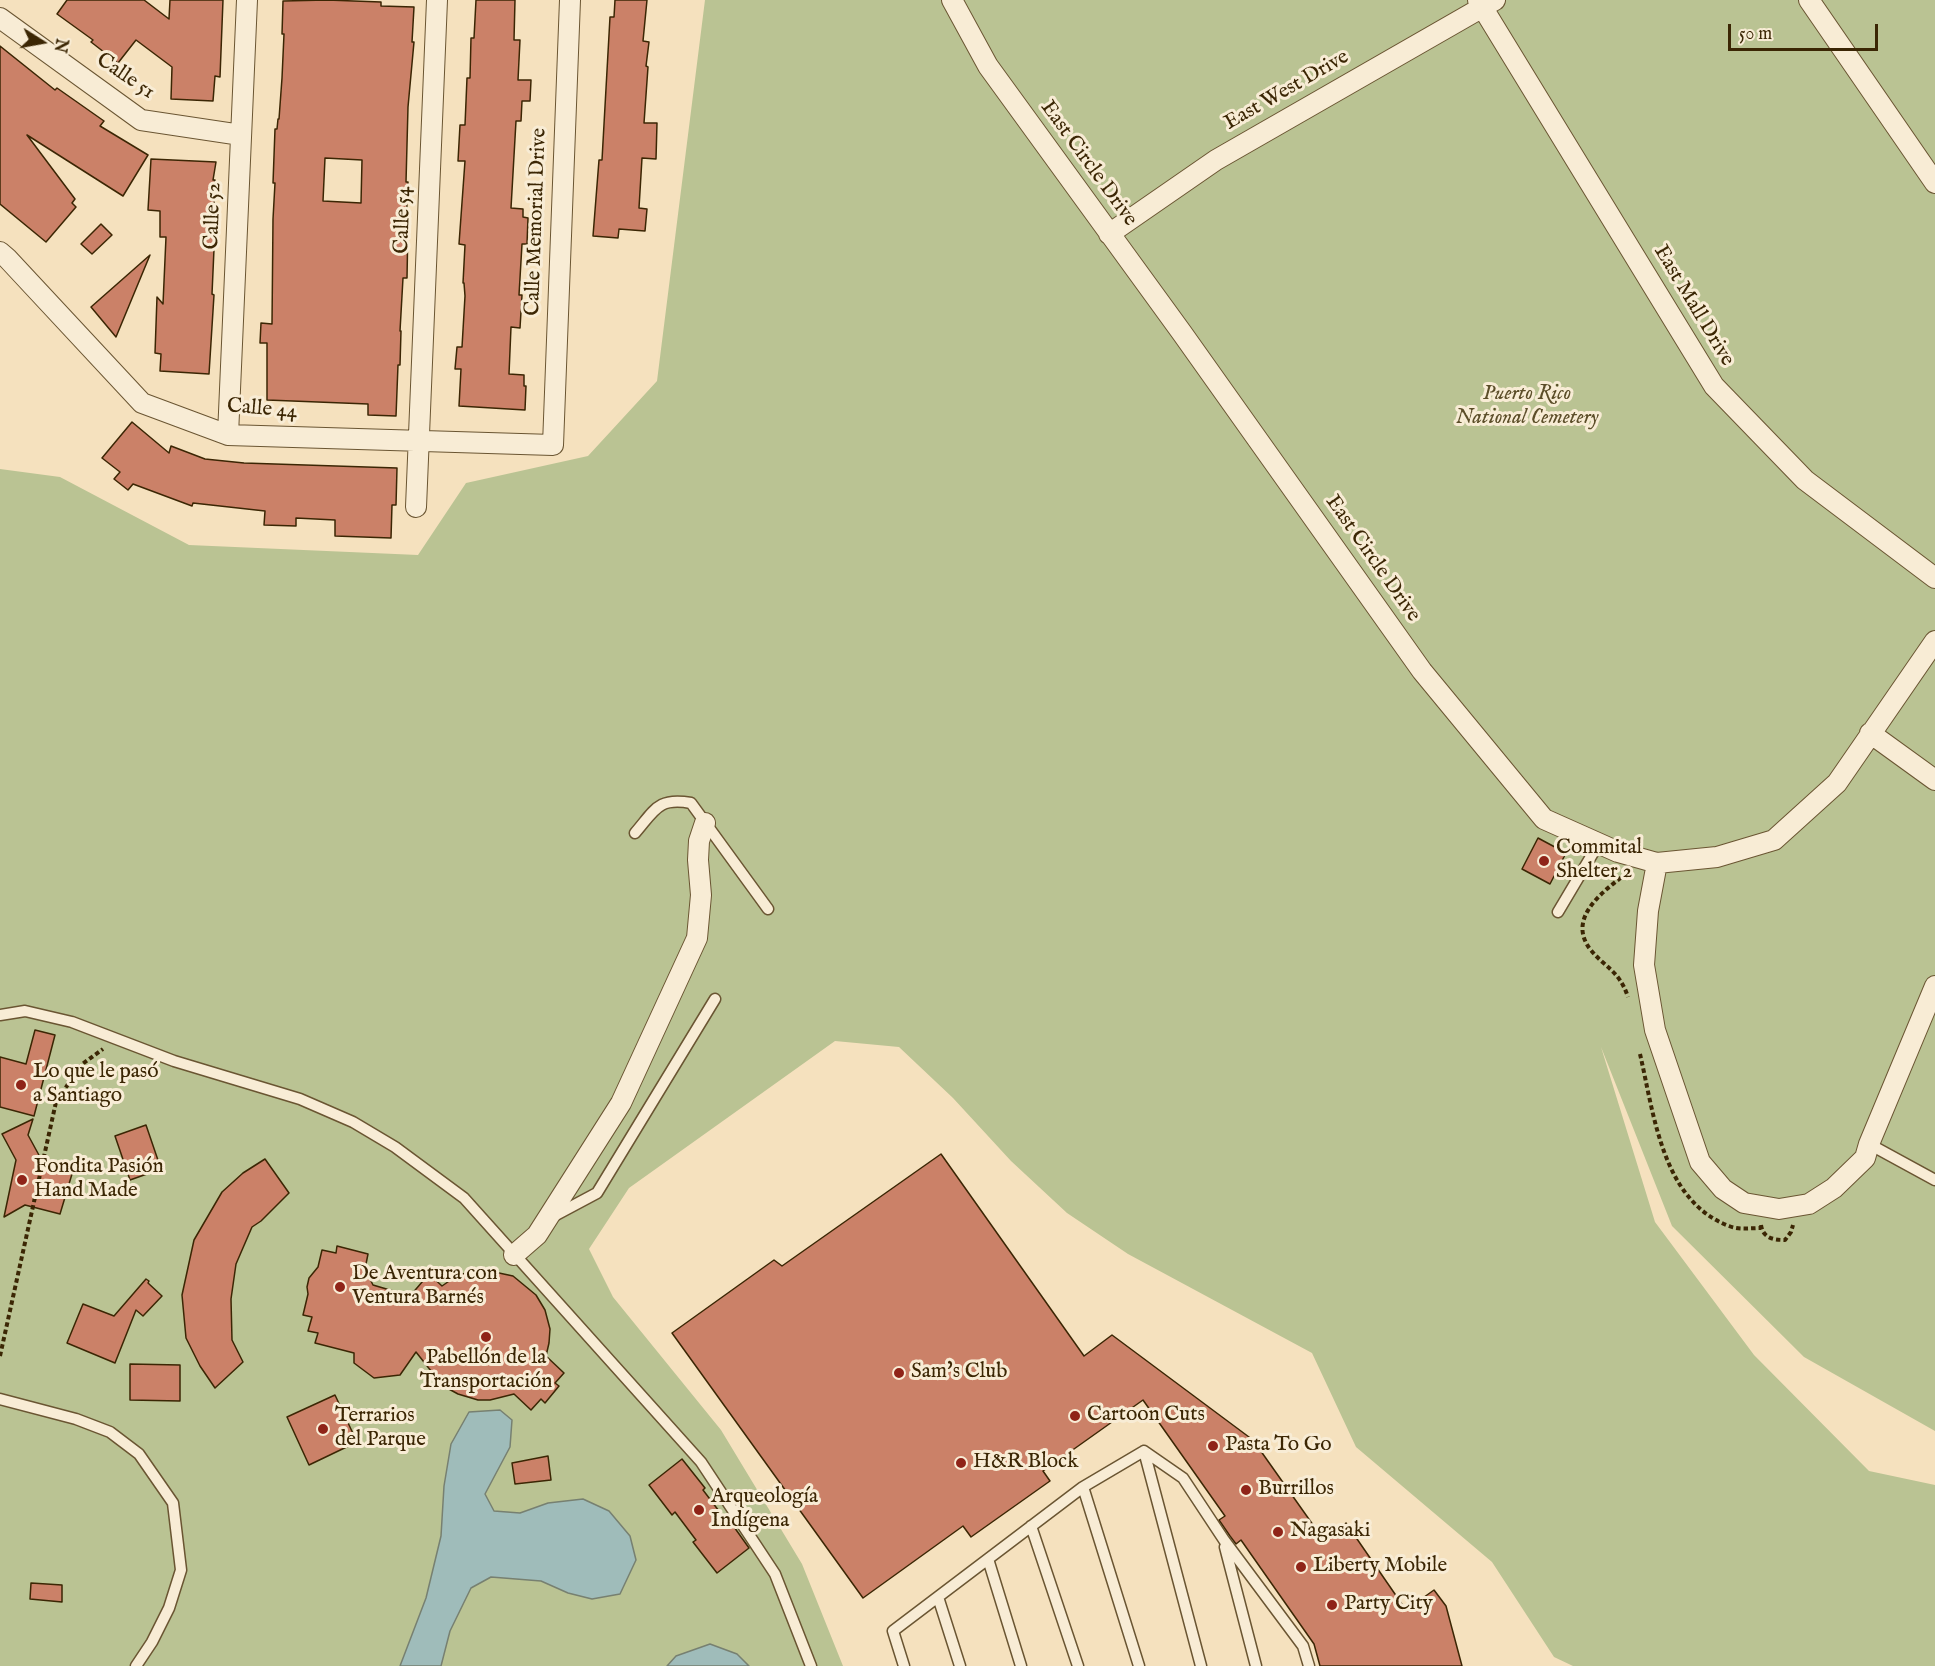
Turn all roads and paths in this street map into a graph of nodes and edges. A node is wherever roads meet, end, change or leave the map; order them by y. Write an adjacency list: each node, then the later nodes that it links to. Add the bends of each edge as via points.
1 (3, 0): 8 (street)
2 (247, 0): 10 (street, Calle 52)
3 (437, 0): 15 (street, Calle 54)
4 (570, 0): 16 (street, Calle Memorial Drive)
5 (952, 0): 12 (street, East Circle Drive, via 988,66)
6 (1809, 0): 11 (street)
7 (1485, 3): 12 (street, East West Drive, via 1216,160); 18 (street, East Mall Drive, via 1714,386 1805,480)
8 (0, 4)
9 (0, 18): 10 (street, Calle 51, via 141,120)
10 (241, 135): 14 (street, Calle 52)
11 (1935, 183)
12 (1109, 234): 24 (street, East Circle Drive, via 1422,671 1544,819)
13 (0, 252): 14 (street, Calle 44, via 142,403)
14 (228, 435): 15 (street, Calle 44)
15 (419, 442): 16 (street, Calle 44); 17 (street, Calle 54)
16 (553, 445)
17 (416, 507)
18 (1935, 578)
19 (1935, 642): 20 (street, East Circle Drive)
20 (1870, 733): 21 (street); 25 (street, East Circle Drive, via 1837,783 1774,840 1717,857)
21 (1935, 780)
22 (705, 823): 23 (lane, via 691,803 676,800 660,804); 26 (lane); 34 (street, via 699,841 701,895 697,938 621,1103)
23 (635, 833)
24 (1599, 843): 25 (street, East Circle Drive); 27 (lane)
25 (1657, 863): 32 (street, via 1644,965 1655,1030 1700,1162 1723,1190 1744,1203 1779,1209 1809,1204 1834,1188 1865,1158)
26 (768, 909)
27 (1558, 912)
28 (1935, 986): 32 (street)
29 (715, 999): 34 (lane, via 597,1193)
30 (0, 1016): 31 (lane, via 25,1011)
31 (117, 1040): 35 (lane, via 300,1099 353,1122 396,1147 464,1198); 36 (path, via 81,1065 56,1102)
32 (1869, 1144): 33 (lane)
33 (1935, 1180)
34 (547, 1220): 35 (street, via 537,1235)
35 (514, 1255): 45 (lane, via 701,1462 775,1574)
36 (0, 1356)
37 (0, 1399): 44 (lane, via 110,1432 139,1454 173,1503 181,1570 169,1608)
38 (1144, 1451): 39 (lane); 41 (lane, via 1183,1478); 51 (lane)
39 (1083, 1487): 40 (lane); 50 (lane)
40 (1031, 1526): 42 (lane); 49 (lane)
41 (1224, 1540): 52 (lane); 53 (lane, via 1303,1647)
42 (988, 1559): 43 (lane); 48 (lane)
43 (938, 1597): 46 (lane, via 893,1631); 47 (lane)
44 (136, 1666)
45 (811, 1666)
46 (903, 1666)
47 (960, 1666)
48 (1021, 1666)
49 (1078, 1666)
50 (1139, 1666)
51 (1201, 1666)
52 (1256, 1666)
53 (1309, 1666)

